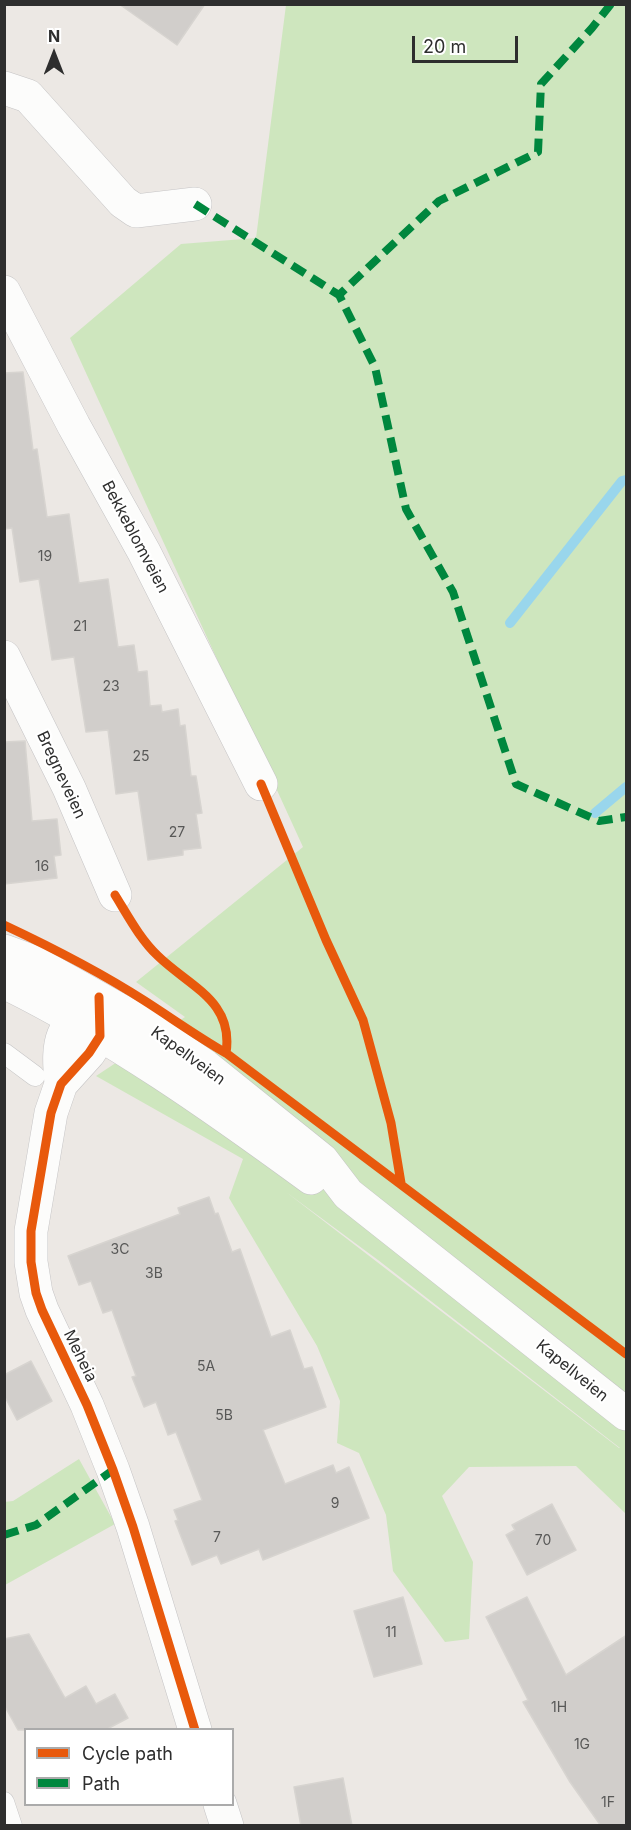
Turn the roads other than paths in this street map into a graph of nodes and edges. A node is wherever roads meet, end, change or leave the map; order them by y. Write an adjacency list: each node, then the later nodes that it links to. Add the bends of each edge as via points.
1 (4, 88): 2 (street, via 28,96 123,202 136,211)
2 (195, 204)
3 (4, 292): 5 (street, Bekkeblomveien, via 144,552)
4 (4, 657): 6 (street, Bregneveien, via 69,788)
5 (261, 784)
6 (114, 895)
7 (4, 951): 9 (street, Kapellveien, via 34,962)
8 (4, 982): 10 (street, Kapellveien)
9 (99, 997): 10 (street, Meheia); 11 (street); 14 (street, Kapellveien, via 236,1091 322,1160)
10 (73, 1018): 11 (street, Kapellveien); 13 (street, Meheia)
11 (100, 1036): 13 (street, Meheia, via 89,1053); 14 (street, Kapellveien, via 226,1116 311,1179)
12 (4, 1053): 13 (lane)
13 (48, 1080): 16 (street, Meheia, via 51,1113 32,1231 36,1293 113,1470)
14 (348, 1194): 15 (street, Kapellveien)
15 (627, 1414)
16 (194, 1728)
17 (4, 1802): 19 (lane)
18 (221, 1806): 20 (street)
19 (12, 1826)
20 (227, 1826)

